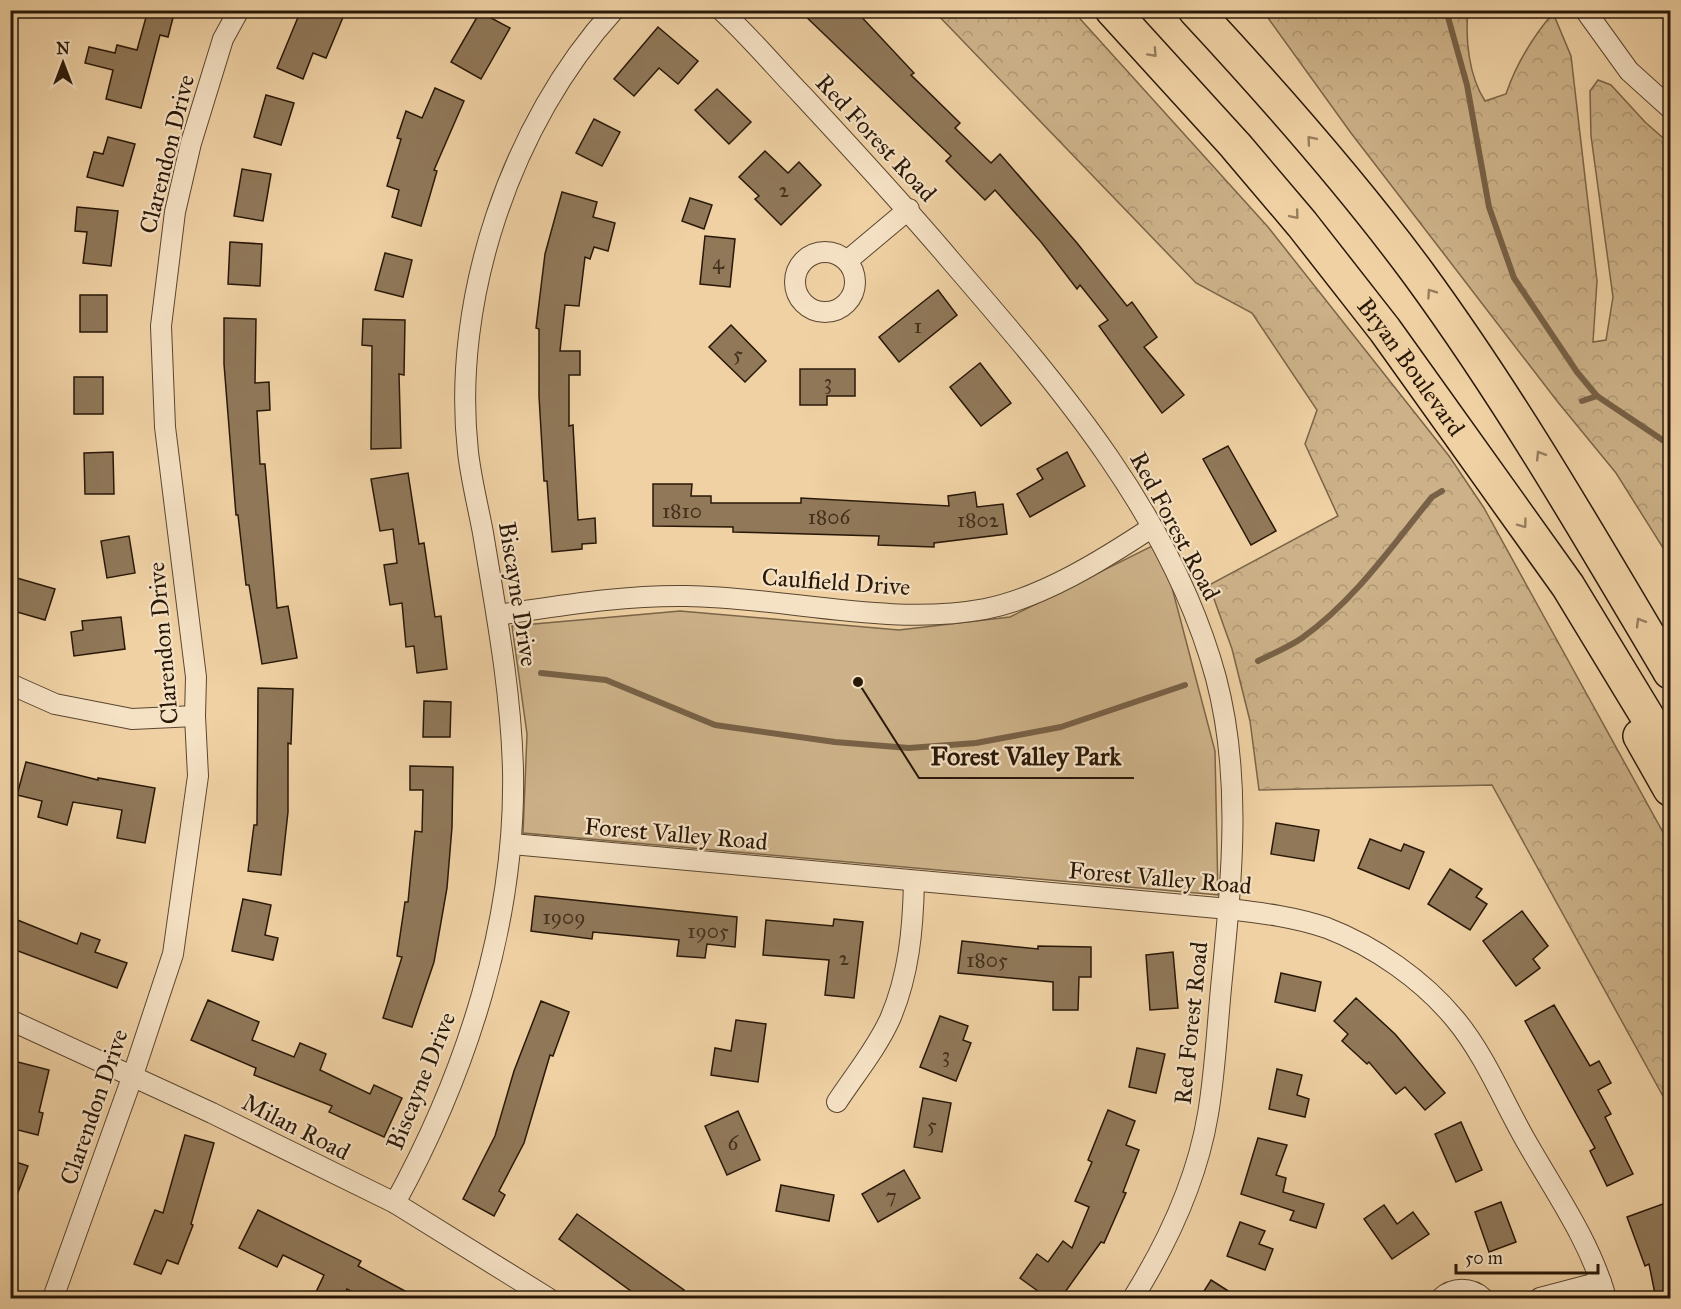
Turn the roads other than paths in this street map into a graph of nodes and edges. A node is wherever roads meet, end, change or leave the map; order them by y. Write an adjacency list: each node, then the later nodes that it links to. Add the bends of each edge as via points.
1 (240, 10): 15 (street, Clarendon Drive, via 223,39 191,143 175,212 161,326 165,427 196,677)
2 (614, 10): 12 (street, Biscayne Drive, via 544,104 512,170 472,307 465,380 468,452)
3 (721, 10): 8 (street, Red Forest Road)
4 (1112, 10): 11 (highway, Bryan Boulevard, one-way to 11, via 1302,224 1385,330)
5 (1195, 10): 13 (highway, one-way to 5, via 1531,441 1418,273 1276,98)
6 (1585, 10): 7 (street, via 1629,71)
7 (1671, 108)
8 (909, 209): 9 (street); 10 (street, Red Forest Road, via 1097,437)
9 (848, 261)
10 (1152, 528): 12 (street, Caulfield Drive, via 1036,593 986,609 901,614 688,596 619,597); 20 (street, Red Forest Road, via 1193,608 1224,719 1233,813)
11 (1568, 586): 16 (highway, Bryan Boulevard); 17 (highway, via 1589,647)
12 (497, 615): 18 (street, Biscayne Drive, via 510,697)
13 (1671, 672)
14 (10, 684): 15 (street, via 55,704 132,719)
15 (195, 716): 22 (street, Clarendon Drive, via 198,776 173,954)
16 (1671, 754)
17 (1671, 789)
18 (512, 844): 19 (street, Forest Valley Road); 24 (street, Biscayne Drive, via 481,997 459,1067)
19 (914, 882): 20 (street, Forest Valley Road); 23 (street, via 907,966 896,1003 889,1021)
20 (1229, 909): 25 (street, Forest Valley Road, via 1279,915 1327,928 1354,941 1415,980 1456,1020 1574,1221); 28 (street, Red Forest Road, via 1208,1115 1171,1232)
21 (10, 1020): 22 (street, Milan Road)
22 (133, 1076): 24 (street, Milan Road); 26 (street, Clarendon Drive)
23 (837, 1102)
24 (395, 1203): 27 (street, Milan Road)
25 (1604, 1290): 31 (street)
26 (53, 1299)
27 (548, 1299)
28 (1133, 1299)
29 (1441, 1299): 30 (street, via 1456,1290 1467,1290)
30 (1483, 1299)
31 (1540, 1299)

